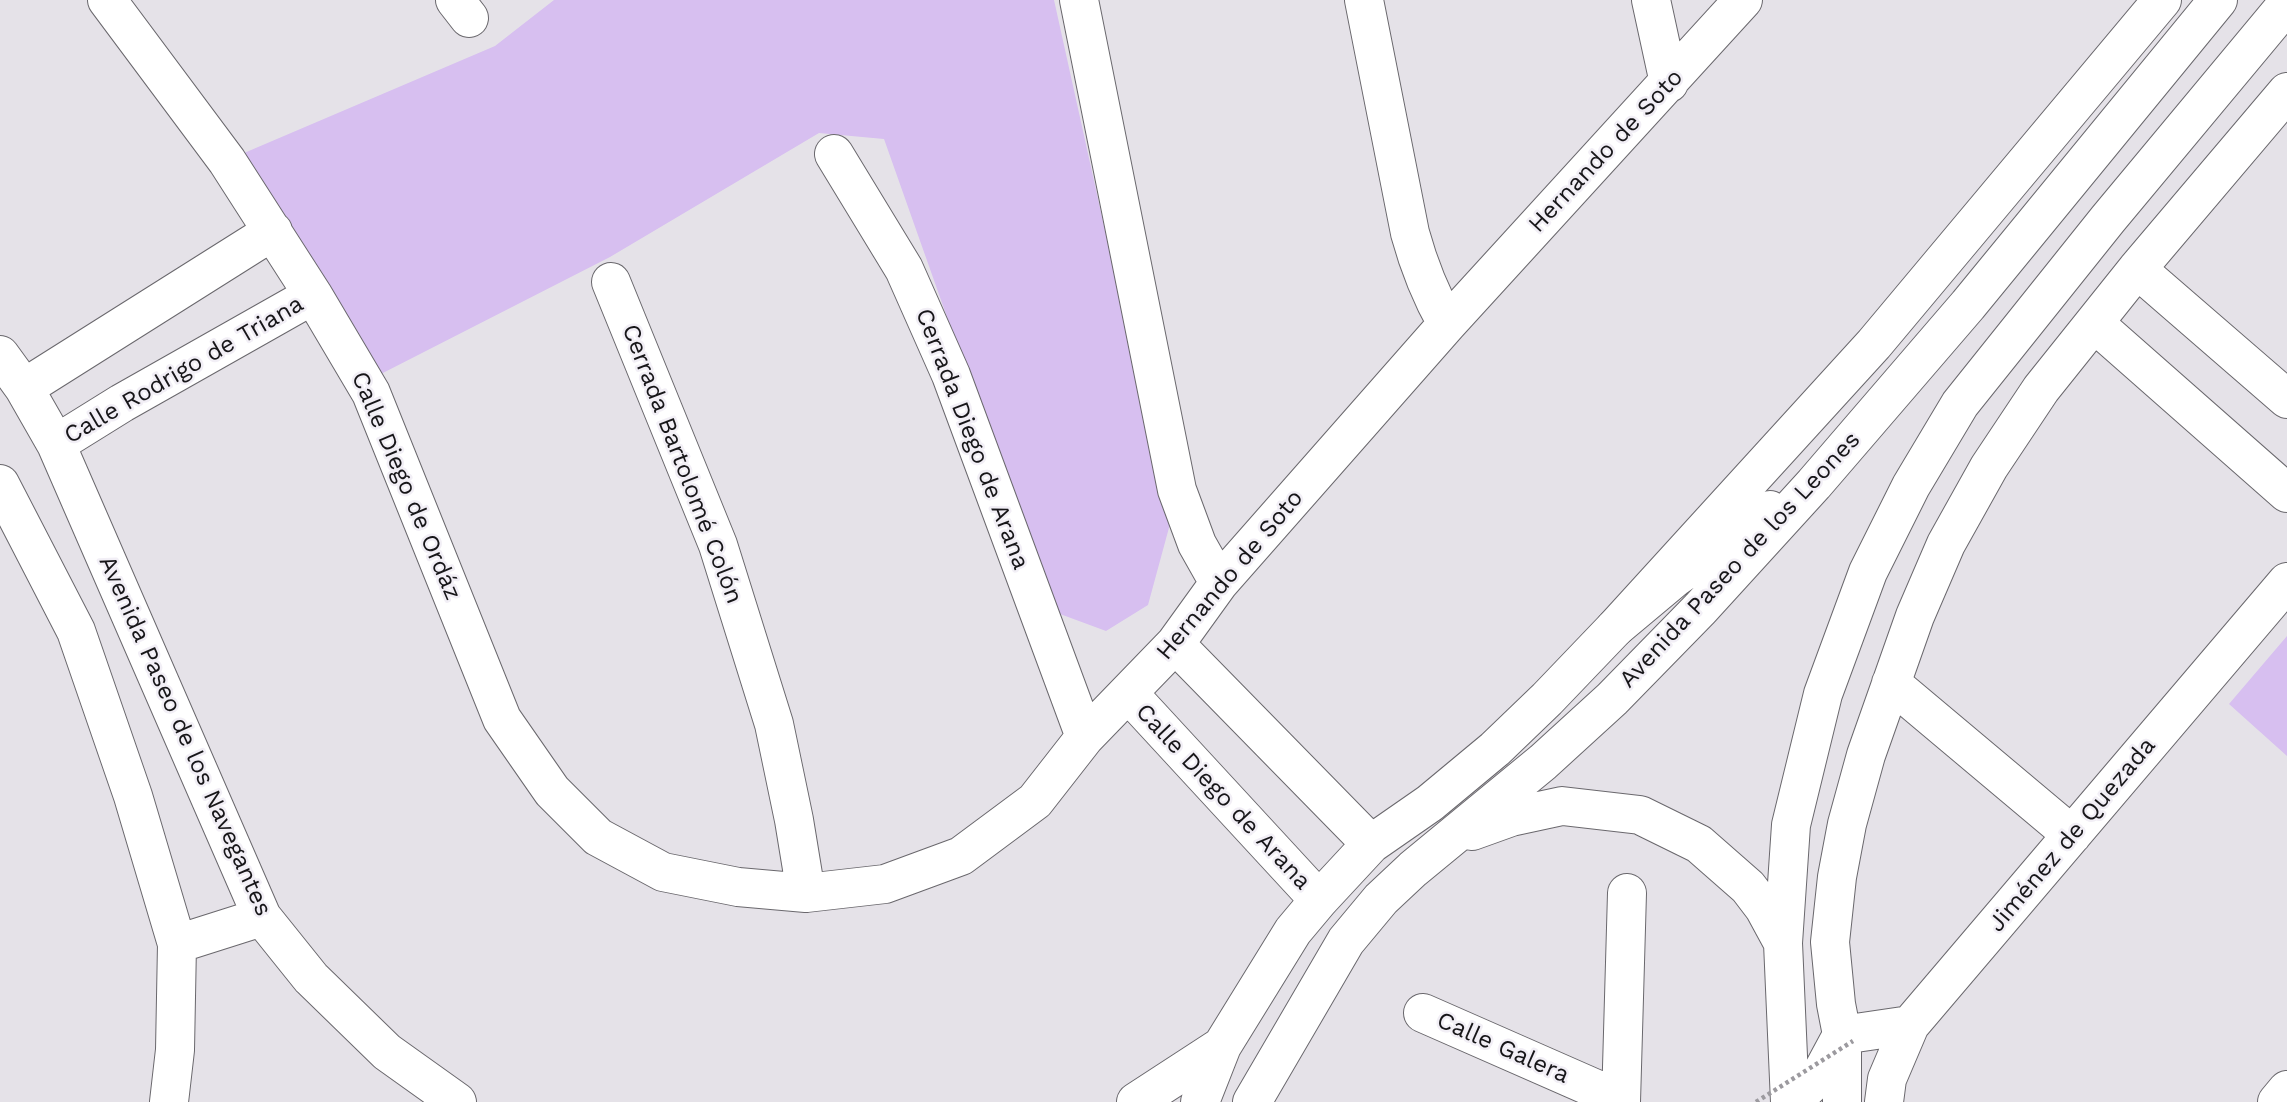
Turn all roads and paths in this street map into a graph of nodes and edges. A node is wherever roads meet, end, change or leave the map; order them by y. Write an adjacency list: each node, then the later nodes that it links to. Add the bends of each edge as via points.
1 (107, 0): 12 (street, Calle Diego de Ordáz)
2 (1080, 0): 26 (street, via 1178,490 1197,544)
3 (1364, 0): 17 (street, via 1410,233 1426,285)
4 (1651, 0): 9 (street)
5 (1743, 0): 9 (street, Hernando de Soto)
6 (2218, 0): 23 (street, Avenida Paseo de los Leones, via 1968,305)
7 (2152, 3): 27 (street, via 1874,344)
8 (2287, 4): 40 (street, via 1960,404 1911,486 1868,572 1823,694 1791,825)
9 (1669, 83): 17 (street, Hernando de Soto)
10 (2287, 92): 13 (street)
11 (834, 155): 31 (street, Cerrada Diego de Arana, via 904,269 951,375)
12 (273, 231): 15 (street, Calle Diego de Ordáz); 19 (street)
13 (2137, 269): 16 (street); 20 (street)
14 (611, 282): 36 (street, Cerrada Bartolomé Colón, via 718,545 774,724)
15 (313, 296): 21 (street, Calle Rodrigo de Triana); 33 (street, Calle Diego de Ordáz, via 370,393 502,719 552,791)
16 (2094, 323): 24 (street); 29 (street, via 2041,389 1989,467 1946,544)
17 (1447, 324): 26 (street, Hernando de Soto)
18 (0, 355): 19 (street, Avenida Paseo de los Navegantes)
19 (24, 387): 21 (street, Avenida Paseo de los Navegantes)
20 (2287, 399)
21 (56, 444): 39 (street, Avenida Paseo de los Navegantes)
22 (0, 484): 41 (street, via 76,631 133,796)
23 (1814, 484): 27 (street, via 1717,546); 34 (street, Avenida Paseo de los Leones, via 1612,699)
24 (2287, 493)
25 (2287, 582): 32 (street, Jiménez de Quezada)
26 (1219, 583): 28 (street, Hernando de Soto)
27 (1615, 628): 35 (street, via 1495,749)
28 (1175, 644): 30 (street, Hernando de Soto); 35 (street)
29 (1891, 683): 32 (street); 44 (street, via 1847,824 1831,917 1832,966)
30 (1128, 694): 31 (street, Hernando de Soto); 38 (street, Calle Diego de Arana)
31 (1085, 737): 36 (street, Hernando de Soto, via 1035,801 961,856 885,884)
32 (2072, 835): 43 (street, Jiménez de Quezada)
33 (598, 837): 36 (street, Hernando de Soto, via 663,872 738,887)
34 (1450, 839): 40 (street, via 1511,817 1562,806 1640,816 1709,852 1748,887); 52 (street, Avenida Paseo de los Leones, via 1389,891 1346,941)
35 (1371, 844): 38 (street)
36 (806, 893)
37 (1627, 893): 47 (street)
38 (1319, 900): 45 (street, via 1293,931)
39 (262, 917): 41 (street); 49 (street, Avenida Paseo de los Navegantes, via 311,978 387,1052)
40 (1783, 943): 54 (street)
41 (177, 944): 48 (street)
42 (1423, 1013): 47 (street, Calle Galera)
43 (1910, 1026): 44 (street); 56 (street, Jiménez de Quezada, via 1887,1079)
44 (1847, 1038): 53 (path, bridge); 54 (street, via 1821,1074); 55 (street)
45 (1222, 1046): 50 (street); 51 (street)
46 (2287, 1090): 57 (street)
47 (1621, 1101)
48 (169, 1102)
49 (457, 1102)
50 (1136, 1102)
51 (1200, 1102)
52 (1251, 1102)
53 (1756, 1102)
54 (1791, 1102)
55 (1842, 1102)
56 (1884, 1102)
57 (2277, 1102)

